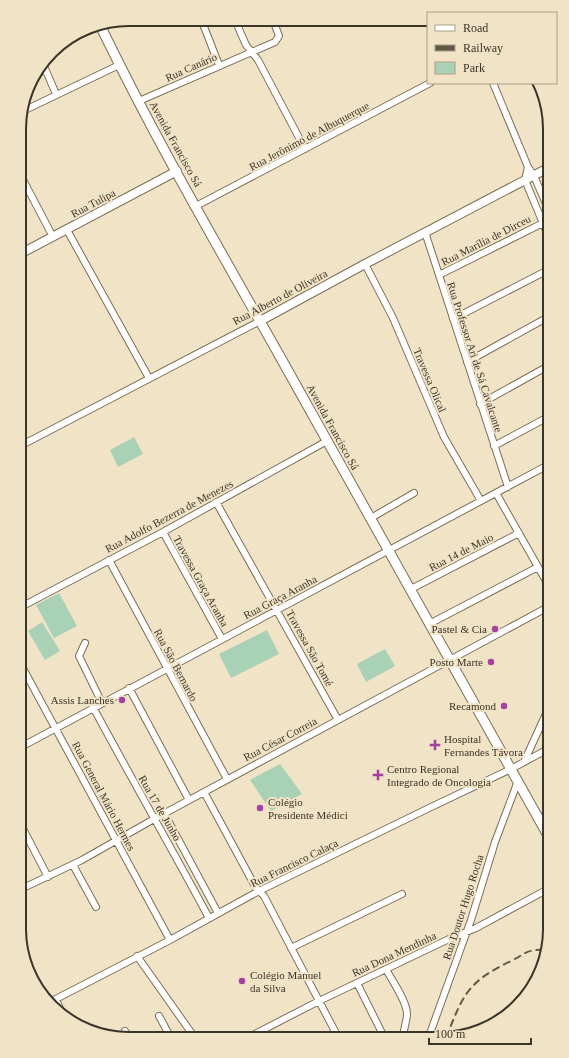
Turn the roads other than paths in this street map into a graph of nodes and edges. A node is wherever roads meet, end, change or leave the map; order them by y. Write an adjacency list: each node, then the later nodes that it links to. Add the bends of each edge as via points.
1 (204, 26): 7 (street)
2 (238, 26): 5 (street)
3 (275, 26): 5 (street, Rua Canário, via 278,39)
4 (102, 30): 6 (main road, Avenida Francisco Sá)
5 (252, 52): 7 (street, Rua Canário); 14 (street)
6 (119, 65): 11 (street); 12 (main road, Avenida Francisco Sá)
7 (219, 65): 12 (street, Rua Canário)
8 (45, 69): 11 (street)
9 (428, 84): 14 (street, Rua Jerônimo de Albuquerque)
10 (492, 84): 15 (street)
11 (56, 94): 13 (street)
12 (139, 101): 16 (main road, Avenida Francisco Sá)
13 (29, 108)
14 (305, 149): 22 (street, Rua Jerônimo de Albuquerque)
15 (528, 167): 18 (street); 19 (street)
16 (177, 171): 22 (main road, Avenida Francisco Sá); 24 (street, Rua Tulipa)
17 (543, 171): 18 (street, Rua Alberto de Oliveira)
18 (534, 176): 19 (street, Rua Alberto de Oliveira); 21 (street)
19 (525, 180): 23 (street); 25 (street, Rua Alberto de Oliveira)
20 (26, 185): 26 (street)
21 (543, 197)
22 (196, 206): 33 (main road, Avenida Francisco Sá)
23 (543, 223): 30 (street, Rua Marília de Dirceu)
24 (67, 230): 26 (street, Rua Tulipa); 36 (street)
25 (425, 232): 28 (street, Rua Alberto de Oliveira); 30 (street, Rua Professor Ari de Sá Cavalcante)
26 (53, 237): 27 (street, Rua Tulipa)
27 (26, 251)
28 (365, 264): 33 (street, Rua Alberto de Oliveira); 46 (street, Travessa Olical, via 393,318 444,437)
29 (543, 272): 31 (street)
30 (439, 276): 31 (street, Rua Professor Ari de Sá Cavalcante)
31 (453, 319): 34 (street, Rua Professor Ari de Sá Cavalcante)
32 (543, 320): 34 (street)
33 (260, 321): 36 (street, Rua Alberto de Oliveira); 39 (main road, Avenida Francisco Sá)
34 (467, 362): 37 (street, Rua Professor Ari de Sá Cavalcante)
35 (543, 370): 37 (street)
36 (149, 378): 40 (street, Rua Alberto de Oliveira)
37 (480, 404): 41 (street, Rua Professor Ari de Sá Cavalcante)
38 (543, 420): 41 (street)
39 (327, 441): 47 (street, Rua Adolfo Bezerra de Menezes); 48 (main road, Avenida Francisco Sá)
40 (26, 443)
41 (494, 446): 43 (street, Rua Professor Ari de Sá Cavalcante)
42 (543, 468): 43 (street, Rua Graça Aranha)
43 (508, 487): 44 (street, Rua Graça Aranha)
44 (496, 493): 46 (street, Rua Graça Aranha); 50 (street)
45 (414, 494): 48 (street)
46 (481, 501): 51 (street, Rua Graça Aranha)
47 (216, 502): 49 (street, Rua Adolfo Bezerra de Menezes); 57 (street, Travessa São Tomé)
48 (371, 518): 51 (main road, Avenida Francisco Sá)
49 (163, 532): 52 (street, Rua Adolfo Bezerra de Menezes); 60 (street, Travessa Graça Aranha)
50 (519, 534): 53 (street); 55 (street, Rua 14 de Maio)
51 (389, 550): 55 (main road, Avenida Francisco Sá); 57 (street, Rua Graça Aranha)
52 (109, 560): 56 (street, Rua Adolfo Bezerra de Menezes); 63 (street, Rua São Bernardo)
53 (538, 567): 54 (street); 59 (street)
54 (543, 576)
55 (411, 589): 59 (main road, Avenida Francisco Sá)
56 (26, 604)
57 (278, 610): 60 (street, Rua Graça Aranha); 68 (street, Travessa São Tomé)
58 (543, 610): 62 (street, Rua César Correia)
59 (431, 624): 62 (main road, Avenida Francisco Sá)
60 (222, 639): 63 (street, Rua Graça Aranha)
61 (85, 643): 66 (street, via 79,656)
62 (450, 660): 68 (street, Rua César Correia); 74 (main road, Avenida Francisco Sá)
63 (167, 669): 65 (street, Rua Graça Aranha); 75 (street, Rua São Bernardo)
64 (26, 674): 70 (street, Rua General Mário Hermes)
65 (130, 688): 66 (street, Rua Graça Aranha); 78 (street)
66 (102, 703): 67 (street, Rua Graça Aranha)
67 (93, 707): 70 (street, Rua Graça Aranha); 80 (street, Rua 17 de Junho)
68 (338, 720): 75 (street, Rua César Correia)
69 (543, 720): 73 (street)
70 (56, 728): 71 (street, Rua Graça Aranha); 83 (street, Rua General Mário Hermes)
71 (26, 744)
72 (543, 752): 73 (street, Rua Francisco Calaça)
73 (524, 762): 74 (street, Rua Francisco Calaça)
74 (511, 769): 76 (main road, Avenida Francisco Sá); 87 (street, Rua Francisco Calaça)
75 (226, 779): 77 (street, Rua César Correia)
76 (518, 782): 81 (main road, Avenida Francisco Sá); 93 (street, Rua Doutor Hugo Rocha, via 495,842)
77 (204, 792): 78 (street, Rua César Correia); 87 (street)
78 (189, 800): 79 (street, Rua César Correia)
79 (164, 813): 80 (street, Rua César Correia); 91 (street, Rua 17 de Junho)
80 (154, 819): 83 (street, Rua César Correia); 92 (street, Rua 17 de Junho)
81 (543, 827)
82 (26, 835): 85 (street)
83 (116, 840): 84 (street, Rua César Correia); 94 (street, Rua General Mário Hermes)
84 (73, 865): 85 (street, Rua César Correia); 90 (street)
85 (48, 877): 86 (street, Rua César Correia)
86 (26, 887)
87 (259, 891): 91 (street, Rua Francisco Calaça); 95 (street)
88 (543, 892): 93 (street, Rua Dona Mendinha)
89 (402, 894): 95 (street)
90 (96, 907)
91 (218, 914): 92 (street, Rua Francisco Calaça)
92 (209, 918): 94 (street, Rua Francisco Calaça)
93 (466, 932): 97 (street, Rua Dona Mendinha); 108 (street, Rua Doutor Hugo Rocha)
94 (170, 940): 96 (street, Rua Francisco Calaça)
95 (291, 948): 100 (street)
96 (137, 956): 99 (street, Rua Francisco Calaça); 103 (street)
97 (386, 969): 98 (street, Rua Dona Mendinha); 107 (street, via 405,1005 407,1013)
98 (357, 983): 100 (street, Rua Dona Mendinha); 106 (street)
99 (55, 1000)
100 (319, 1001): 104 (street, Rua Dona Mendinha); 105 (street)
101 (159, 1016): 102 (street)
102 (168, 1032)
103 (191, 1032)
104 (260, 1032)
105 (335, 1032)
106 (382, 1032)
107 (403, 1032)
108 (430, 1032)

